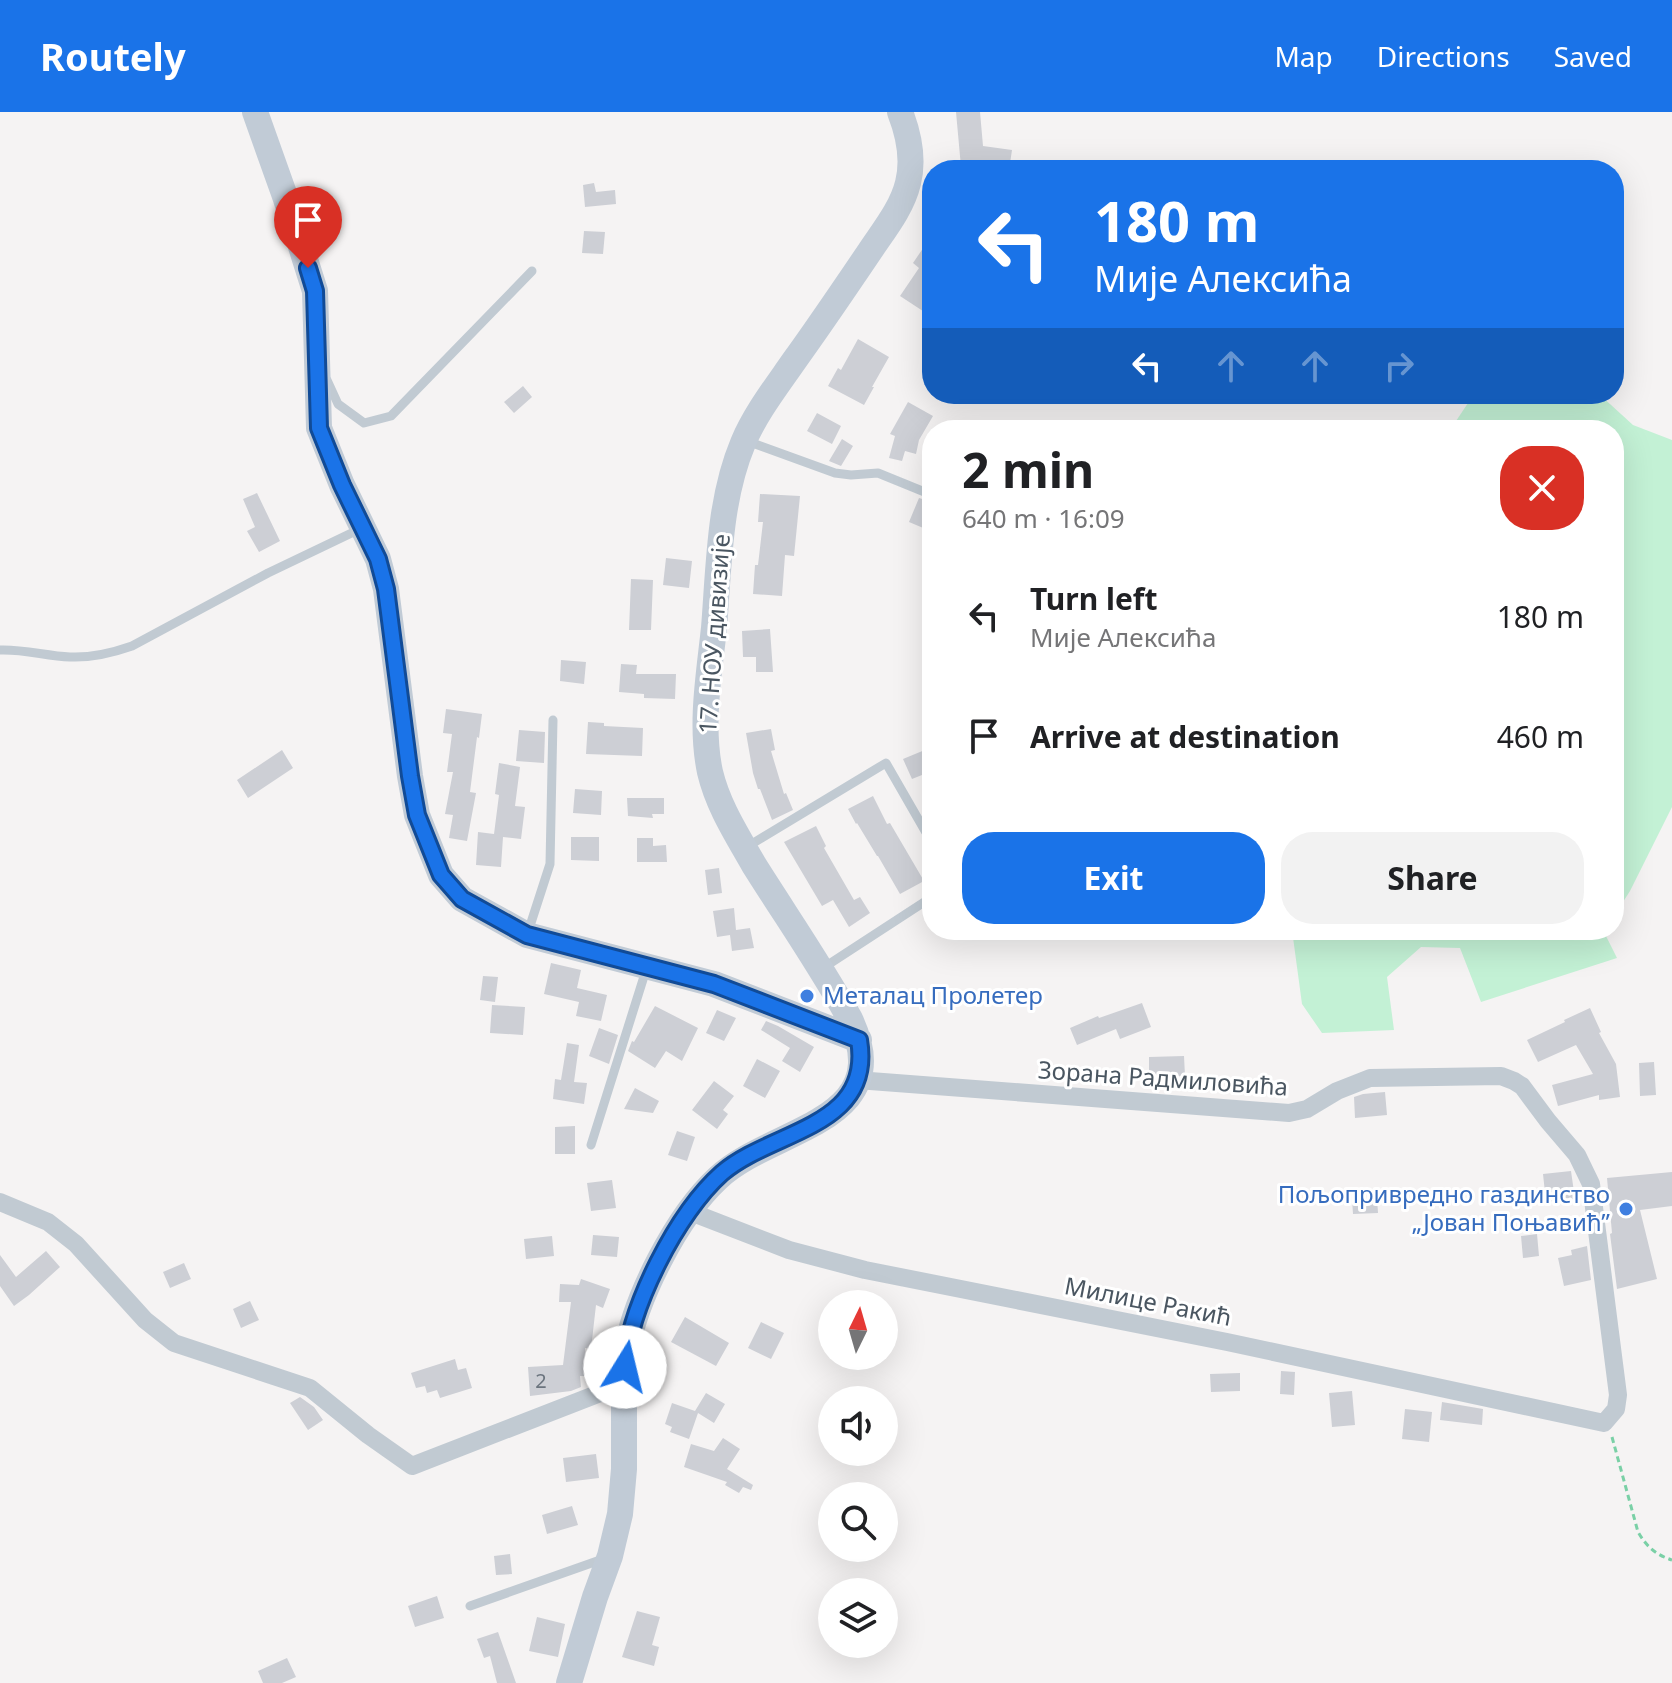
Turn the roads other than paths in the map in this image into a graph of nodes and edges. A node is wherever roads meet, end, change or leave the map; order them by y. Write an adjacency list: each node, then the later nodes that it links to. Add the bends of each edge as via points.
1 (255, 112): 4 (street, via 315,291)
2 (900, 112): 5 (street, 17. НОУ дивизије, via 911,161 900,204)
3 (532, 271): 4 (lane, via 391,416 364,423 338,404)
4 (317, 359): 7 (street, via 319,428)
5 (744, 439): 6 (lane, via 835,473 878,473); 11 (street, 17. НОУ дивизије, via 722,529 706,738 716,793)
6 (922, 491)
7 (364, 527): 8 (lane, via 117,651 68,657); 13 (street, via 386,589 417,815 441,875 462,899)
8 (0, 650)
9 (553, 720): 13 (lane, via 550,864)
10 (922, 826): 11 (lane, via 886,763)
11 (745, 848): 15 (street, 17. НОУ дивизије)
12 (922, 904): 15 (lane)
13 (527, 935): 14 (street)
14 (647, 967): 16 (street, via 714,984); 18 (lane)
15 (820, 970): 16 (street, 17. НОУ дивизије)
16 (859, 1040): 17 (street, 17. НОУ дивизије)
17 (857, 1080): 20 (street, via 839,1108 733,1165); 22 (street, Зорана Радмиловића, via 1289,1113 1370,1078 1501,1076 1514,1081 1577,1155 1591,1184 1618,1395 1616,1409)
18 (591, 1145)
19 (0, 1202): 21 (street, via 67,1236 145,1320 174,1343 310,1388 412,1466)
20 (688, 1211): 21 (street, via 637,1312 627,1343); 22 (street, Милице Ракић, via 789,1250 865,1270)
21 (624, 1388): 23 (street, via 623,1491)
22 (1604, 1423)
23 (610, 1556): 24 (lane); 25 (street)
24 (470, 1606)
25 (569, 1683)

